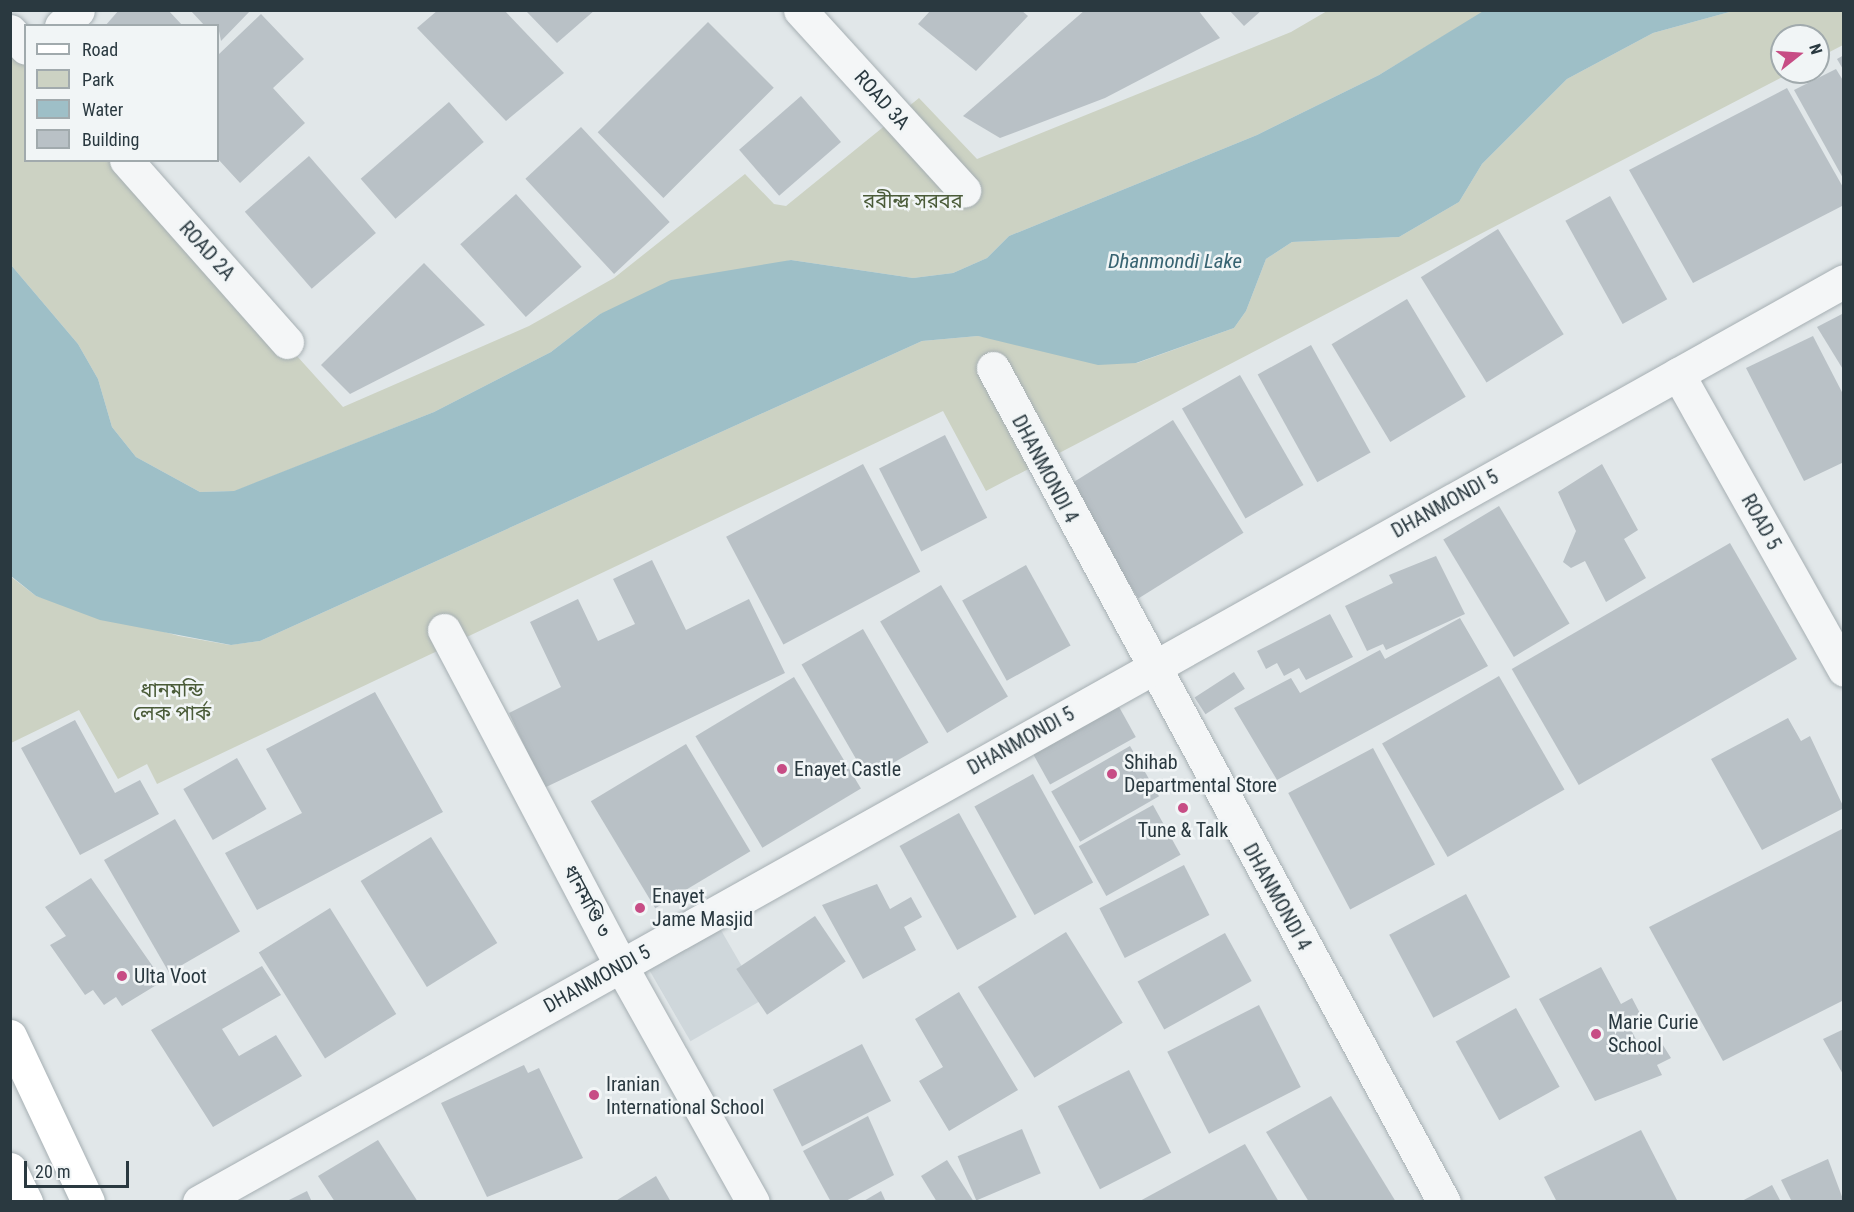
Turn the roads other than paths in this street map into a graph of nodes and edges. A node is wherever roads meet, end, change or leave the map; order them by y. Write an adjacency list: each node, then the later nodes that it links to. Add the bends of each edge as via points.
1 (78, 10): 3 (street)
2 (800, 10): 7 (street, ROAD 3A)
3 (63, 24)
4 (10, 31): 5 (street)
5 (24, 46)
6 (128, 162): 9 (street, ROAD 2A)
7 (964, 190)
8 (1844, 281): 11 (street, DHANMONDI 5)
9 (287, 342)
10 (993, 368): 13 (street, DHANMONDI 4)
11 (1678, 374): 13 (street, DHANMONDI 5); 14 (street, ROAD 5)
12 (444, 630): 15 (street, ধানমণ্ডি ৩)
13 (1152, 668): 15 (street, DHANMONDI 5); 22 (street, DHANMONDI 4)
14 (1844, 670)
15 (621, 966): 20 (street, DHANMONDI 5); 21 (street, ধানমণ্ডি ৩)
16 (10, 1036): 19 (main road)
17 (10, 1168): 18 (main road)
18 (26, 1202)
19 (88, 1202)
20 (199, 1202)
21 (753, 1202)
22 (1444, 1202)

